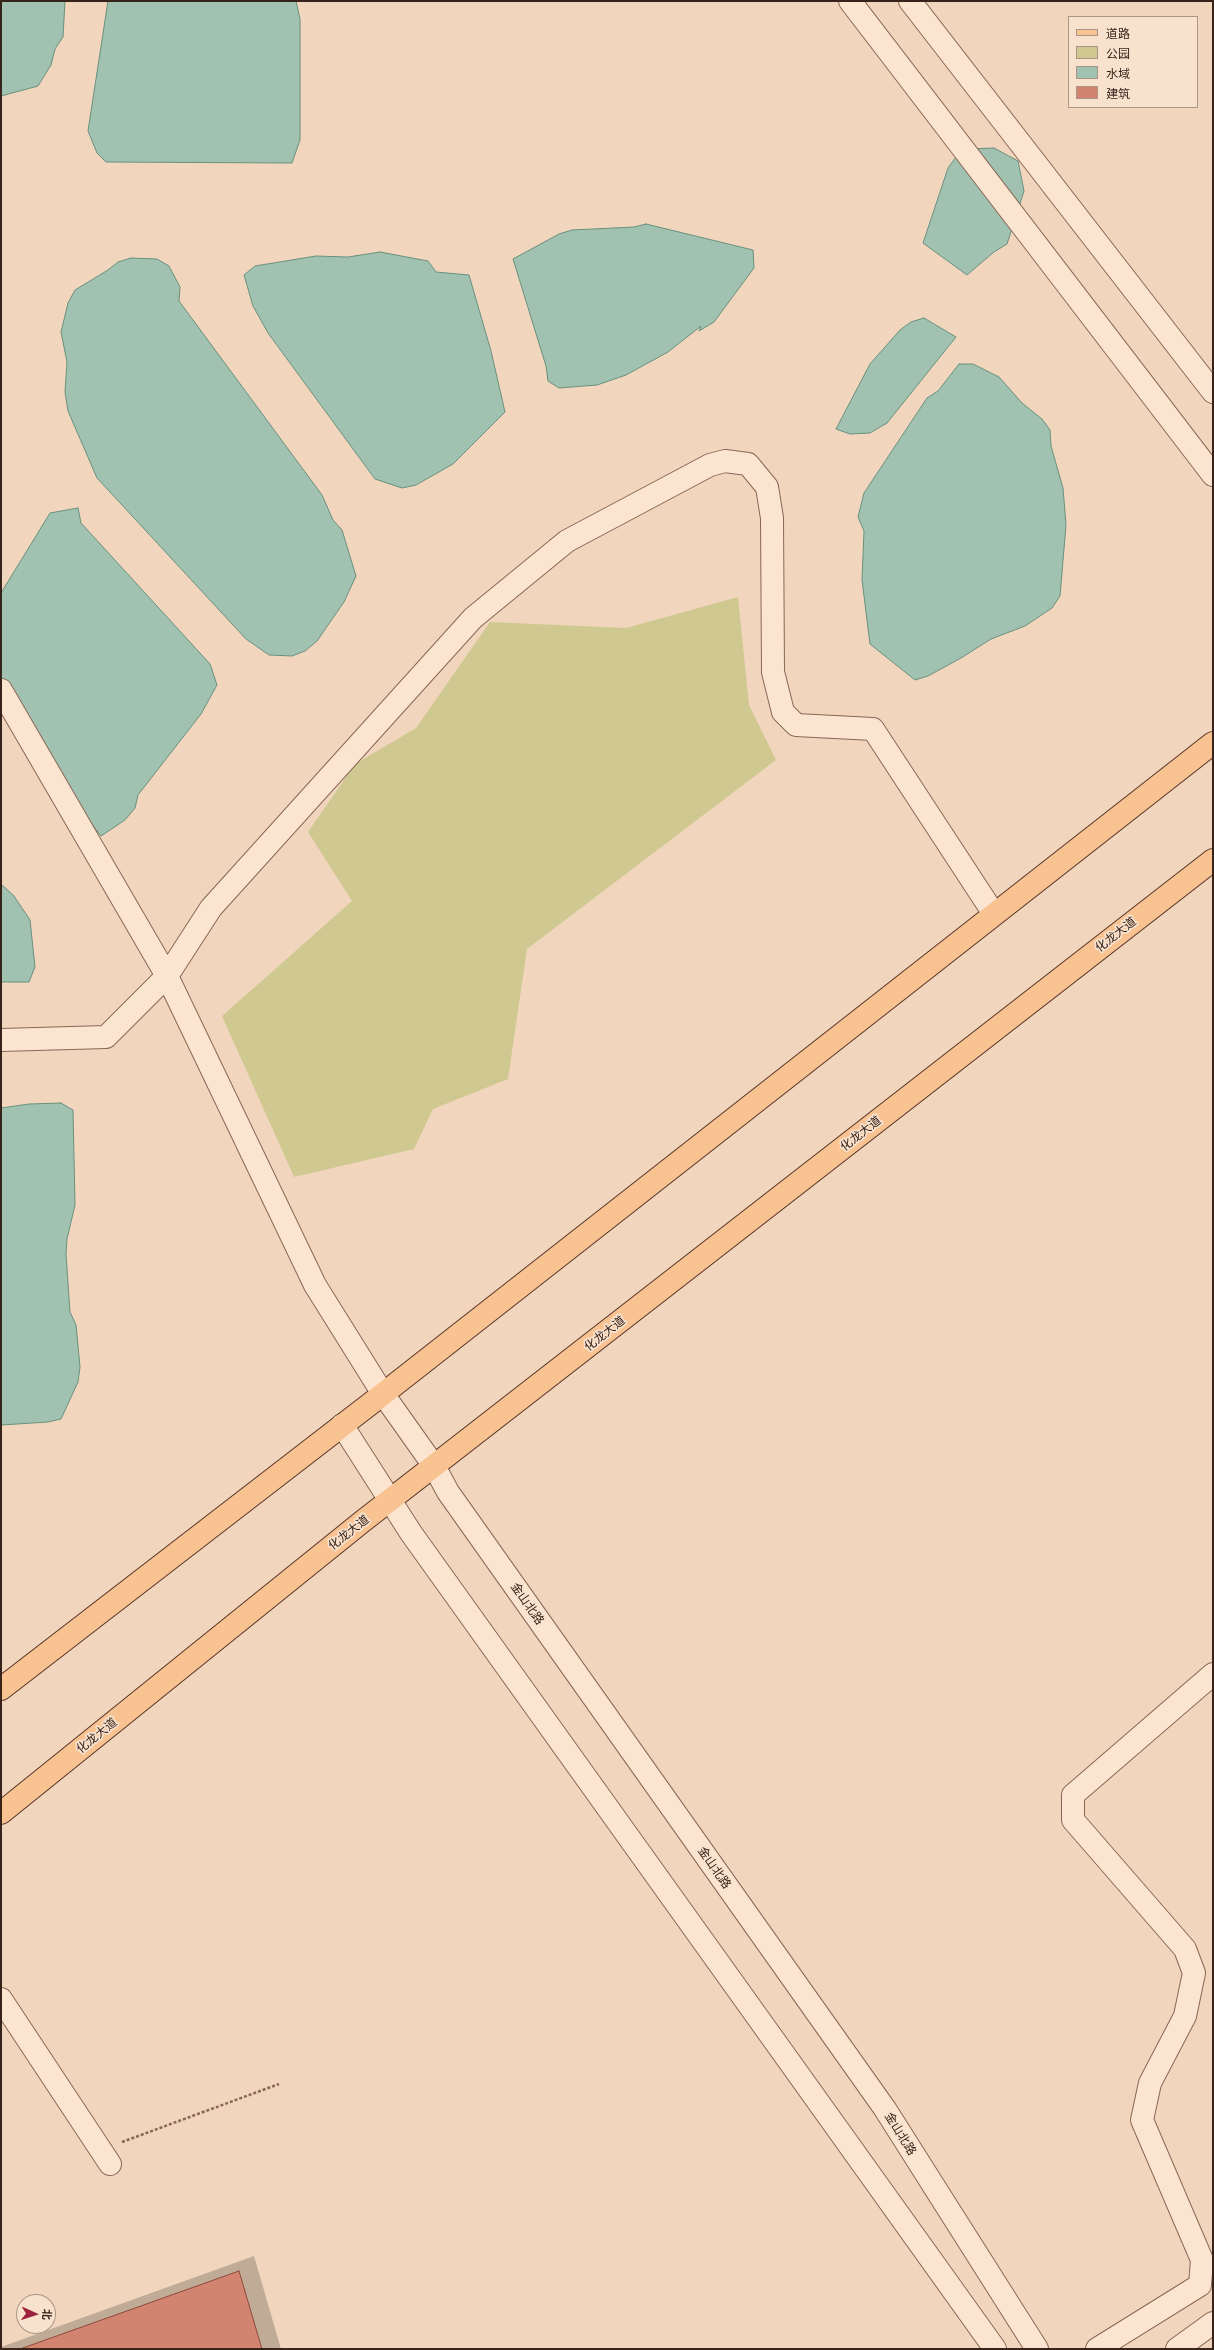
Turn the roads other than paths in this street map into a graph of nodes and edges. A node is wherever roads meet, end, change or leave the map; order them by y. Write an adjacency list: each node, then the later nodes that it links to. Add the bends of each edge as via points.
1 (850, 1): 4 (street)
2 (910, 1): 3 (street)
3 (1213, 392)
4 (1213, 475)
5 (1, 690): 9 (street, 金山北路)
6 (1213, 743): 8 (main road)
7 (1213, 860): 13 (main road, 化龙大道)
8 (994, 914): 9 (street, via 873,729 796,725 783,712 774,672 772,518 767,486 748,464 725,461 710,465 567,541 473,618 211,908); 11 (main road)
9 (167, 976): 10 (street, via 106,1037); 11 (street, 金山北路, via 316,1285)
10 (1, 1040)
11 (383, 1394): 12 (main road); 13 (street, 金山北路)
12 (342, 1425): 14 (street); 16 (main road)
13 (434, 1466): 14 (main road, 化龙大道); 22 (street, 金山北路, via 448,1492 885,2109)
14 (389, 1502): 17 (main road, 化龙大道); 21 (street)
15 (1213, 1674): 23 (street, via 1073,1795 1073,1820 1185,1949 1194,1973 1185,2016 1150,2083 1142,2120 1202,2260 1200,2285)
16 (1, 1689)
17 (1, 1813)
18 (1, 1999): 19 (street)
19 (106, 2157)
20 (1213, 2323): 24 (street)
21 (995, 2349)
22 (1037, 2349)
23 (1097, 2349)
24 (1177, 2349)

